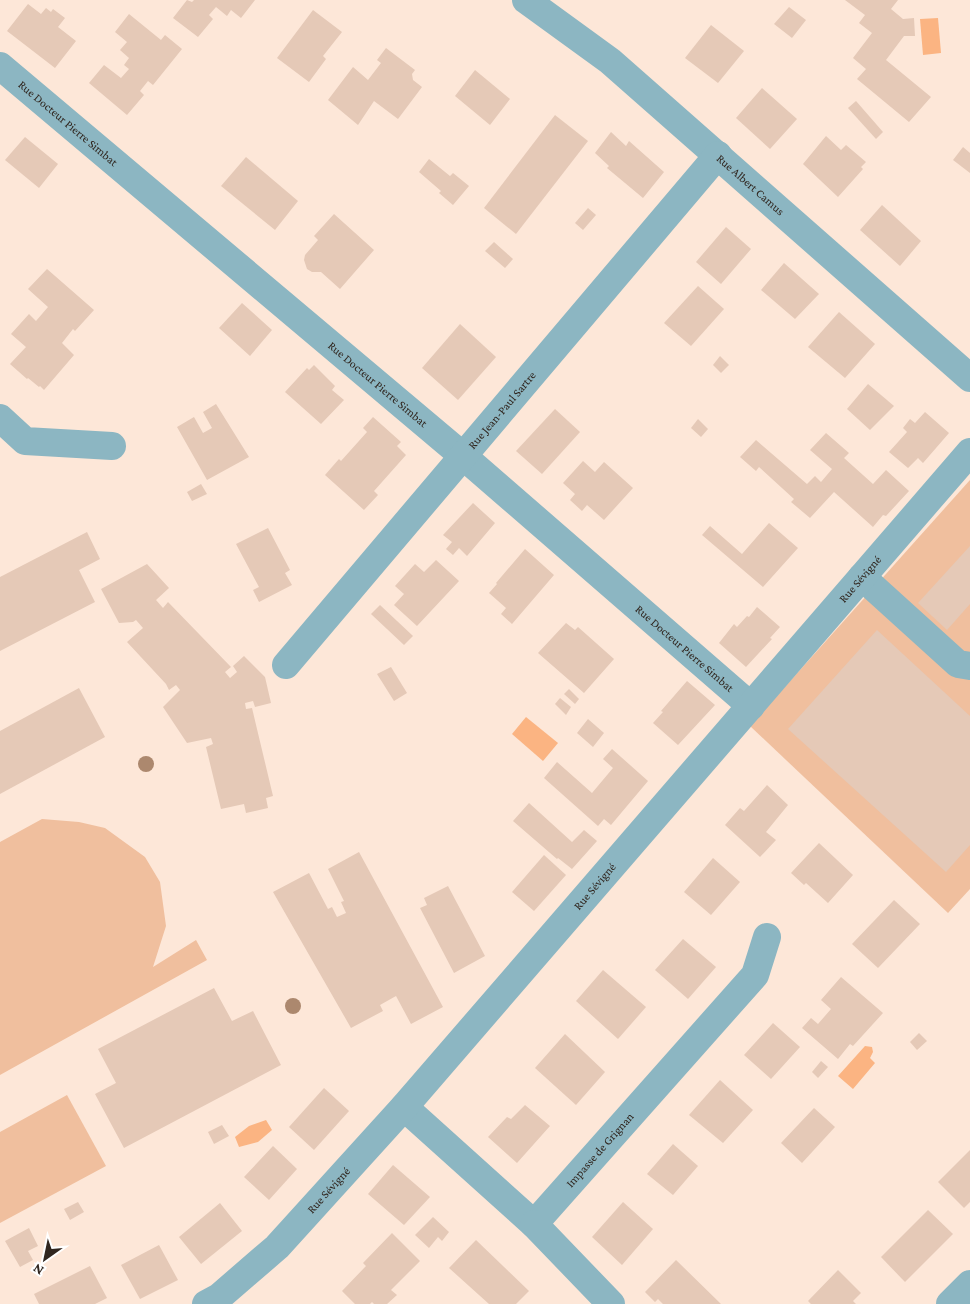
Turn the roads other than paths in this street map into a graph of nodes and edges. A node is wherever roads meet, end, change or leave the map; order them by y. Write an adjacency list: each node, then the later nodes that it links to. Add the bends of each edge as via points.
1 (526, 0): 3 (street, Rue Albert Camus, via 610,61)
2 (0, 66): 8 (street, Rue Docteur Pierre Simbat)
3 (718, 156): 4 (street, Rue Albert Camus); 8 (street, Rue Jean-Paul Sartre)
4 (970, 378)
5 (0, 418): 6 (street, via 25,441)
6 (112, 446)
7 (970, 452): 9 (street, Rue Sévigné)
8 (463, 456): 10 (street, Rue Jean-Paul Sartre); 12 (street, Rue Docteur Pierre Simbat)
9 (862, 577): 11 (street, via 958,664); 12 (street, Rue Sévigné)
10 (286, 665)
11 (970, 666)
12 (751, 706): 14 (street, Rue Sévigné)
13 (767, 937): 15 (street, Impasse de Grignan, via 755,976)
14 (404, 1107): 15 (street); 17 (street, Rue Sévigné, via 277,1246 219,1297)
15 (534, 1224): 18 (street)
16 (970, 1284): 19 (street)
17 (206, 1304)
18 (611, 1304)
19 (950, 1304)

